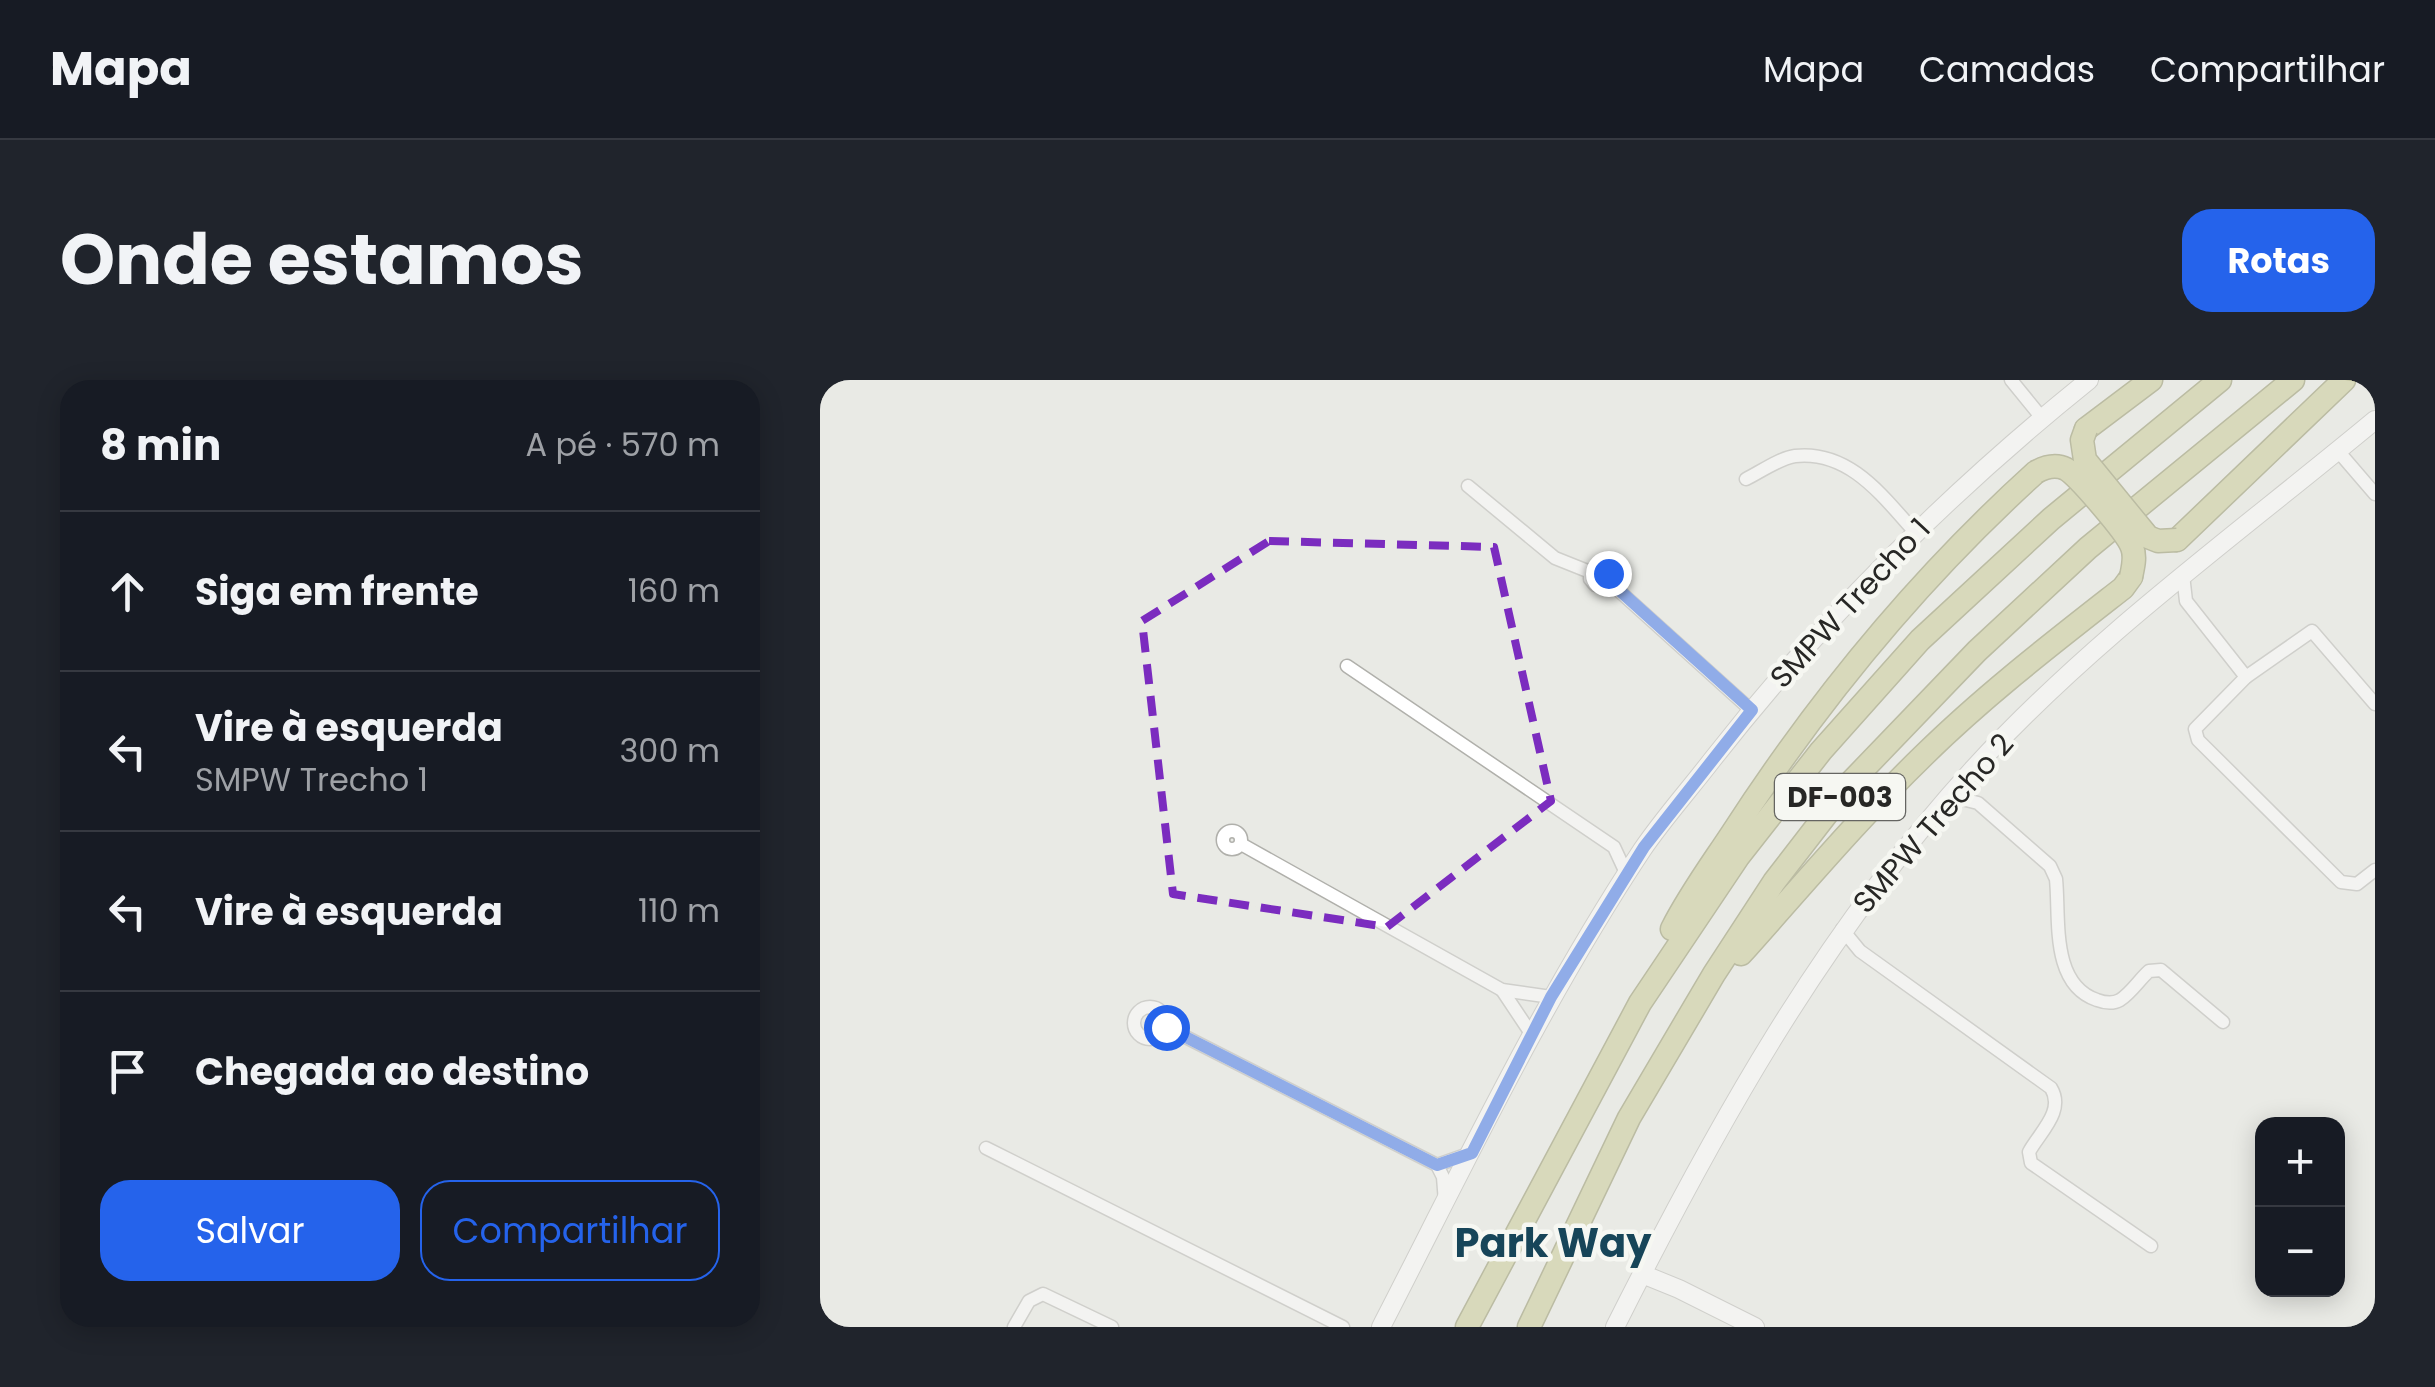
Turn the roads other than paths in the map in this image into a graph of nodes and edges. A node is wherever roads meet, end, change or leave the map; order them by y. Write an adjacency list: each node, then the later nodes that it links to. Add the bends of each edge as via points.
1 (2010, 380): 7 (street)
2 (2089, 380): 7 (street, SMPW Trecho 1)
3 (2151, 380): 6 (highway, bridge, via 2086,429 2082,440 2085,460 2158,541 2177,540)
4 (2220, 380): 35 (highway, DF-003, via 2051,519 1920,640 1738,858)
5 (2293, 380): 32 (highway, DF-003, via 2088,548 1978,650 1852,781)
6 (2344, 380)
7 (2042, 418): 13 (street, SMPW Trecho 1)
8 (2375, 420): 9 (street, SMPW Trecho 2)
9 (2338, 451): 12 (street); 14 (street, SMPW Trecho 2)
10 (1746, 479): 13 (street, via 1794,456 1832,460 1863,475)
11 (1468, 486): 20 (street, via 1556,558 1590,572 1594,584 1608,580)
12 (2375, 494)
13 (1915, 532): 20 (street, SMPW Trecho 1, via 1822,626)
14 (2183, 576): 15 (street, SMPW Trecho 2); 16 (street)
15 (2163, 592): 16 (street); 21 (street, SMPW Trecho 2)
16 (2186, 602): 18 (street)
17 (1348, 666): 25 (street)
18 (2246, 677): 19 (street, via 2312,630); 27 (street, via 2198,724 2198,740 2341,882 2357,884)
19 (2375, 704)
20 (1752, 710): 26 (street, SMPW Trecho 1)
21 (1967, 776): 22 (street, SMPW Trecho 2); 23 (street)
22 (1950, 796): 23 (street); 29 (street, SMPW Trecho 2)
23 (1978, 803): 36 (street, via 2050,866 2062,963 2086,994 2114,1002 2148,972 2161,970)
24 (1241, 844): 33 (street)
25 (1614, 847): 26 (street); 28 (street)
26 (1644, 847): 28 (street, SMPW Trecho 1)
27 (2375, 870)
28 (1626, 875): 34 (street, SMPW Trecho 1)
29 (1842, 929): 30 (street, SMPW Trecho 2); 31 (street)
30 (1830, 948): 31 (street); 44 (street, SMPW Trecho 2, via 1720,1123)
31 (1860, 951): 43 (street, via 2051,1088 2055,1110 2028,1152 2031,1163)
32 (1714, 974): 35 (highway, bridge, via 1736,959 1926,753 2131,577 2130,542 2066,469 2036,472 1972,530 1820,710 1675,923); 50 (highway, DF-003, via 1629,1118)
33 (1502, 990): 34 (street); 38 (street)
34 (1551, 997): 38 (street, SMPW Trecho 1)
35 (1640, 1003): 49 (highway, DF-003)
36 (2222, 1022)
37 (1166, 1027): 41 (street)
38 (1532, 1035): 40 (street, SMPW Trecho 1)
39 (986, 1148): 48 (street)
40 (1472, 1153): 41 (street); 42 (street, SMPW Trecho 1)
41 (1437, 1165): 42 (street)
42 (1445, 1204): 45 (street, SMPW Trecho 1)
43 (2151, 1246)
44 (1642, 1274): 51 (street, SMPW Trecho 2); 52 (street)
45 (1378, 1326)
46 (1014, 1327): 47 (street, via 1029,1300 1043,1294)
47 (1112, 1327)
48 (1344, 1327)
49 (1467, 1327)
50 (1528, 1327)
51 (1615, 1327)
52 (1755, 1327)

